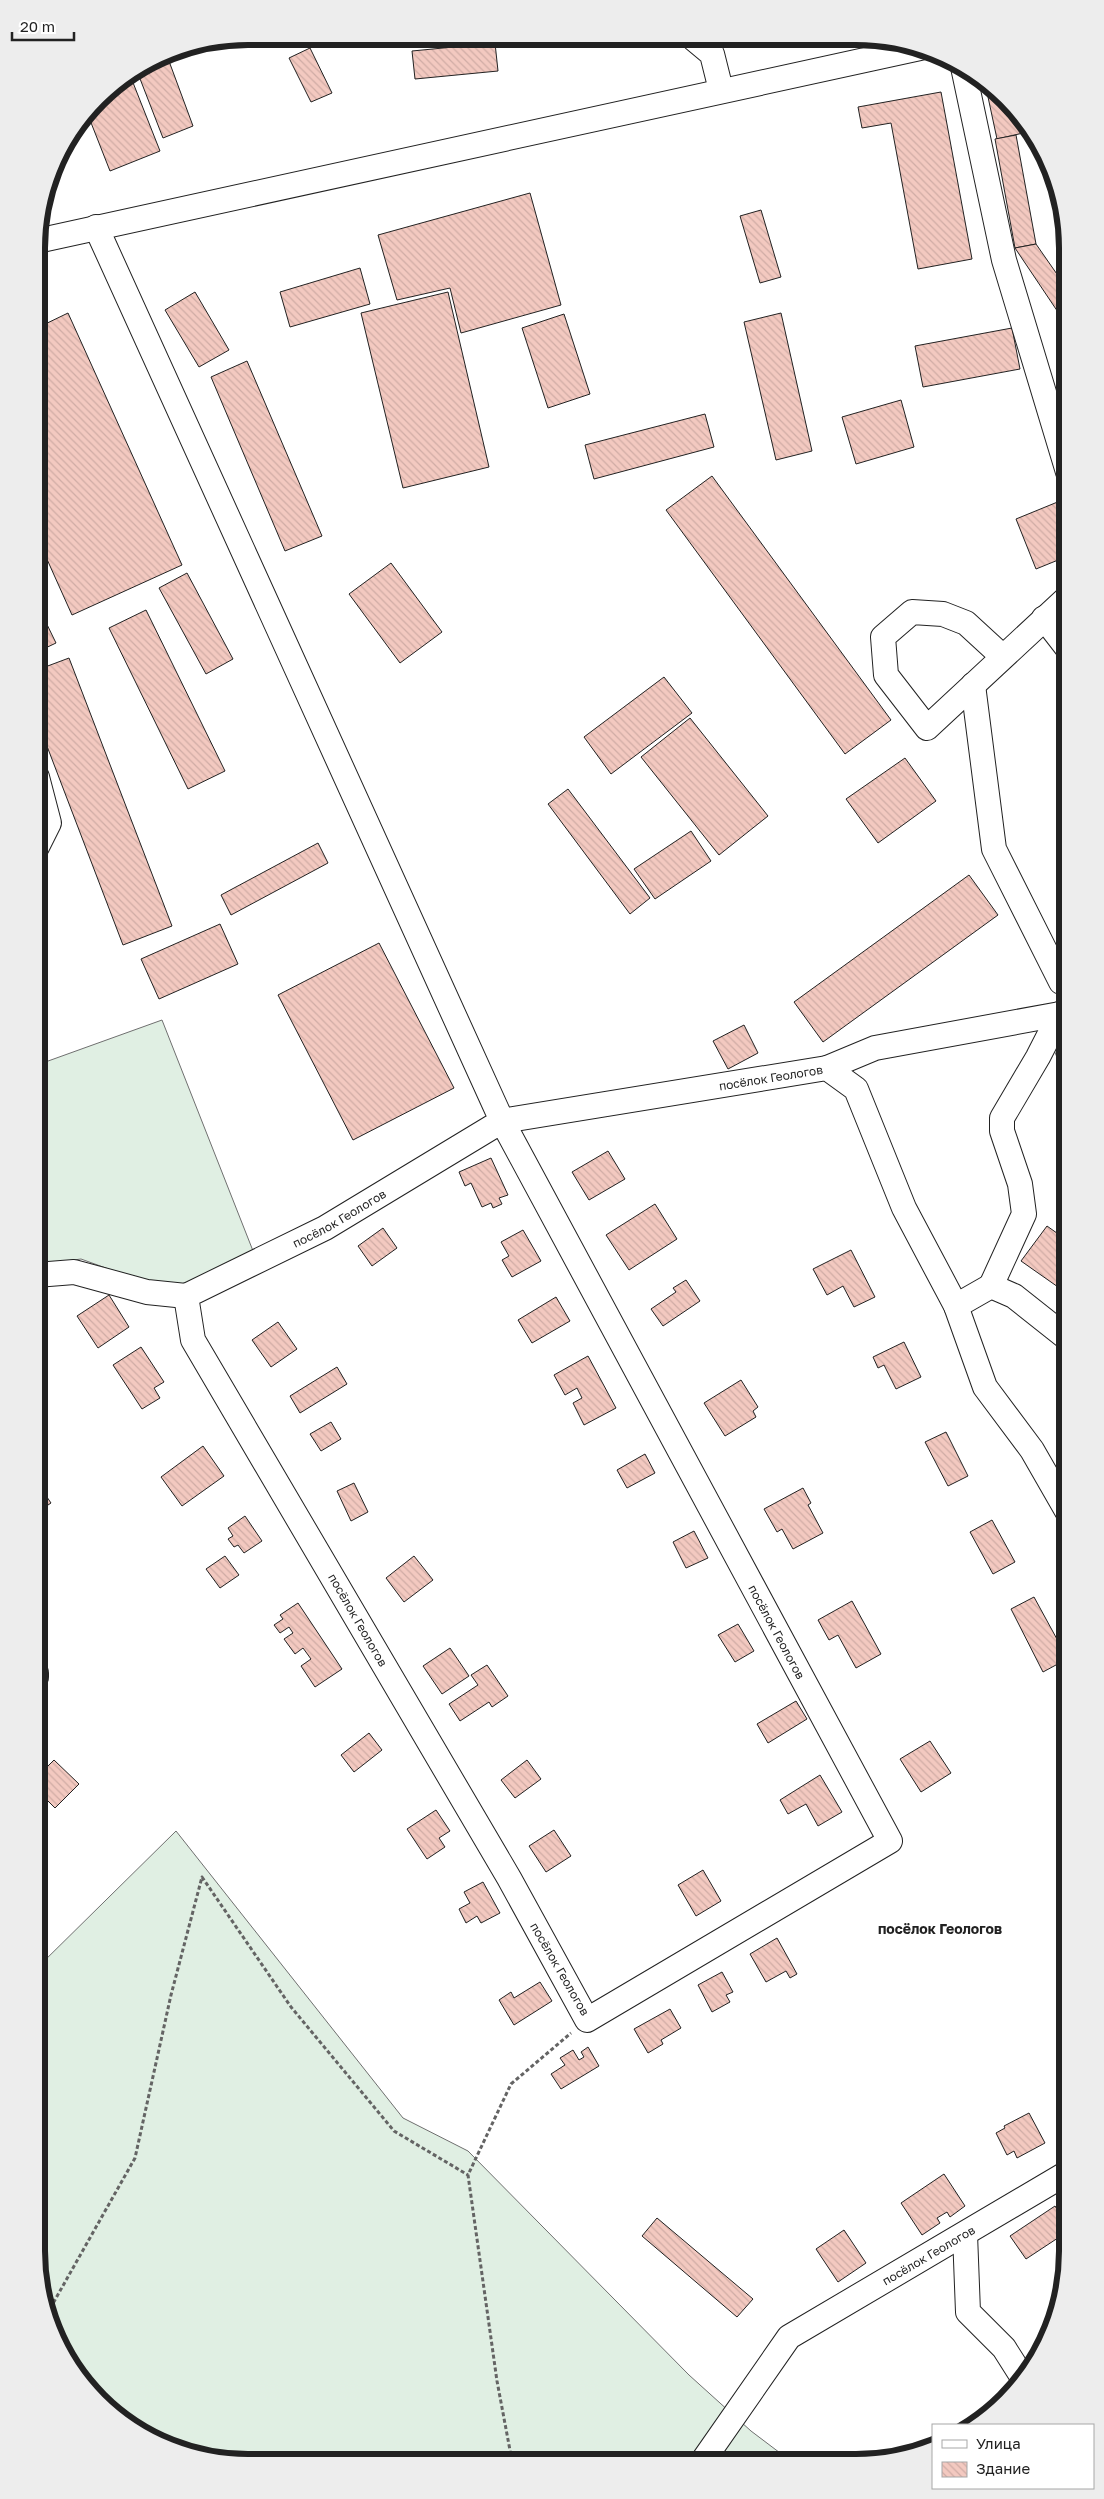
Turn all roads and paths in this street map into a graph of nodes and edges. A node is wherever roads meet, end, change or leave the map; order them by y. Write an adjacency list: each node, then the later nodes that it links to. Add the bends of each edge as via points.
1 (714, 47): 4 (street)
2 (905, 51): 4 (street)
3 (965, 76): 7 (street, via 1004,260)
4 (721, 90): 5 (street)
5 (96, 227): 6 (street); 19 (street)
6 (45, 239)
7 (1059, 442)
8 (1059, 605): 9 (street)
9 (1044, 618): 10 (street); 11 (street)
10 (1059, 637)
11 (1003, 657): 12 (street); 12 (street, via 966,622 943,614 912,612 883,637 886,675 927,728)
12 (973, 685): 15 (street, via 994,848)
13 (45, 808): 14 (street, via 49,823)
14 (45, 831)
15 (1059, 978)
16 (1059, 1015): 18 (street, via 875,1048)
17 (1059, 1022): 21 (street, via 1002,1118 1002,1131 1020,1184 1024,1214)
18 (827, 1068): 19 (street, посёлок Геологов); 23 (street, посёлок Геологов, via 856,1089 904,1208)
19 (502, 1122): 22 (street, посёлок Геологов, via 325,1228); 26 (street, посёлок Геологов, via 890,1841)
20 (45, 1274): 22 (street, via 74,1272 147,1292)
21 (991, 1286): 23 (street); 24 (street, via 1014,1296)
22 (186, 1296): 26 (street, посёлок Геологов, via 193,1340 509,1878)
23 (956, 1306): 25 (street, посёлок Геологов, via 985,1387 1032,1450)
24 (1059, 1331)
25 (1059, 1496)
26 (587, 2020): 27 (path, via 511,2084)
27 (468, 2175): 30 (path, via 394,2131 291,2007 202,1877 171,1995 135,2158); 32 (path)
28 (1059, 2178): 29 (street, посёлок Геологов)
29 (965, 2234): 31 (street, via 968,2312 1004,2348); 33 (street, посёлок Геологов, via 789,2337)
30 (52, 2305)
31 (1019, 2372)
32 (511, 2454)
33 (708, 2454)

